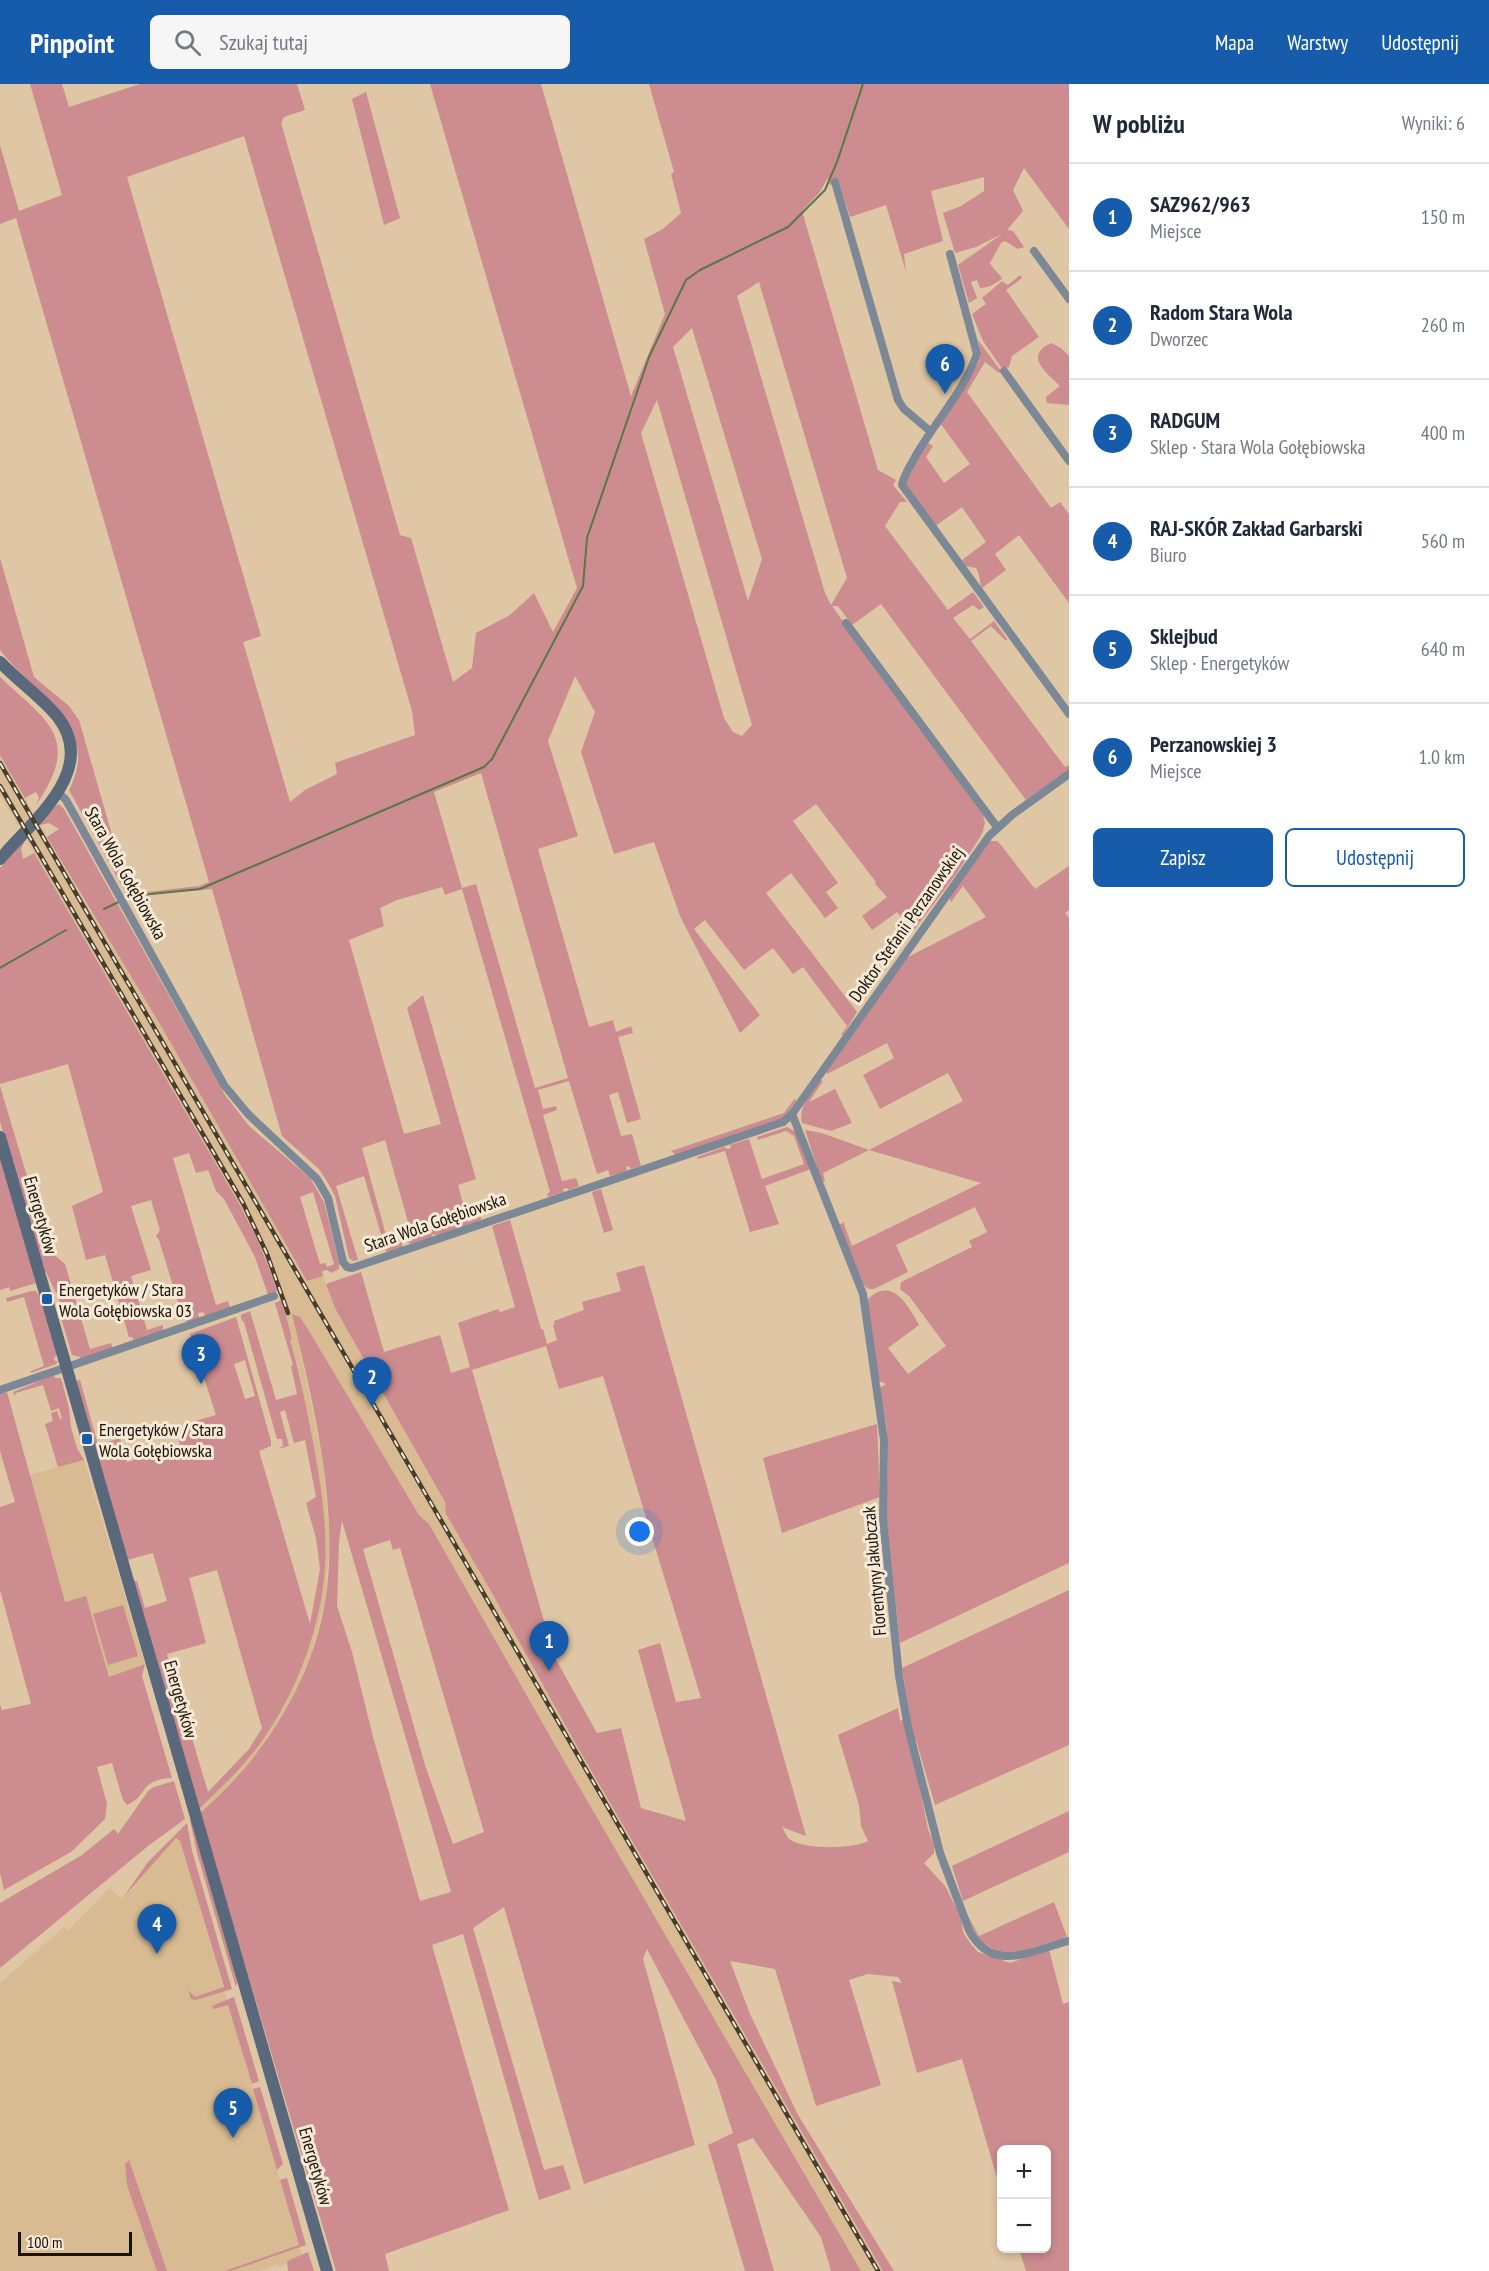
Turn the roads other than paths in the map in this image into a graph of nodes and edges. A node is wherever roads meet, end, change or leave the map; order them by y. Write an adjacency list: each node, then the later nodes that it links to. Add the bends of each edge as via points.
1 (835, 182): 6 (street, via 898,400)
2 (1034, 250): 4 (street)
3 (950, 254): 6 (street, via 978,354)
4 (1069, 299)
5 (1004, 371): 7 (street)
6 (930, 431): 10 (street, via 905,476 903,488)
7 (1069, 461)
8 (846, 623): 13 (street)
9 (0, 662): 12 (main road, via 48,706 64,727 71,753 68,776)
10 (1069, 714)
11 (1069, 774): 13 (street, Doktor Stefanii Perzanowskiej)
12 (58, 793): 14 (main road); 15 (street, Stara Wola Gołębiowska, via 66,800 224,1085 248,1114 317,1179 325,1192 343,1262 349,1268 773,1126)
13 (997, 827): 15 (street, Doktor Stefanii Perzanowskiej)
14 (0, 858)
15 (792, 1114): 20 (street, Florentyny Jakubczak, via 863,1294 884,1440 883,1520 899,1676 940,1853 975,1940 990,1953 1022,1956)
16 (0, 1137): 18 (main road, Energetyków)
17 (274, 1296): 18 (street)
18 (67, 1368): 19 (street); 21 (main road, Energetyków)
19 (0, 1390)
20 (1069, 1941)
21 (327, 2271)

